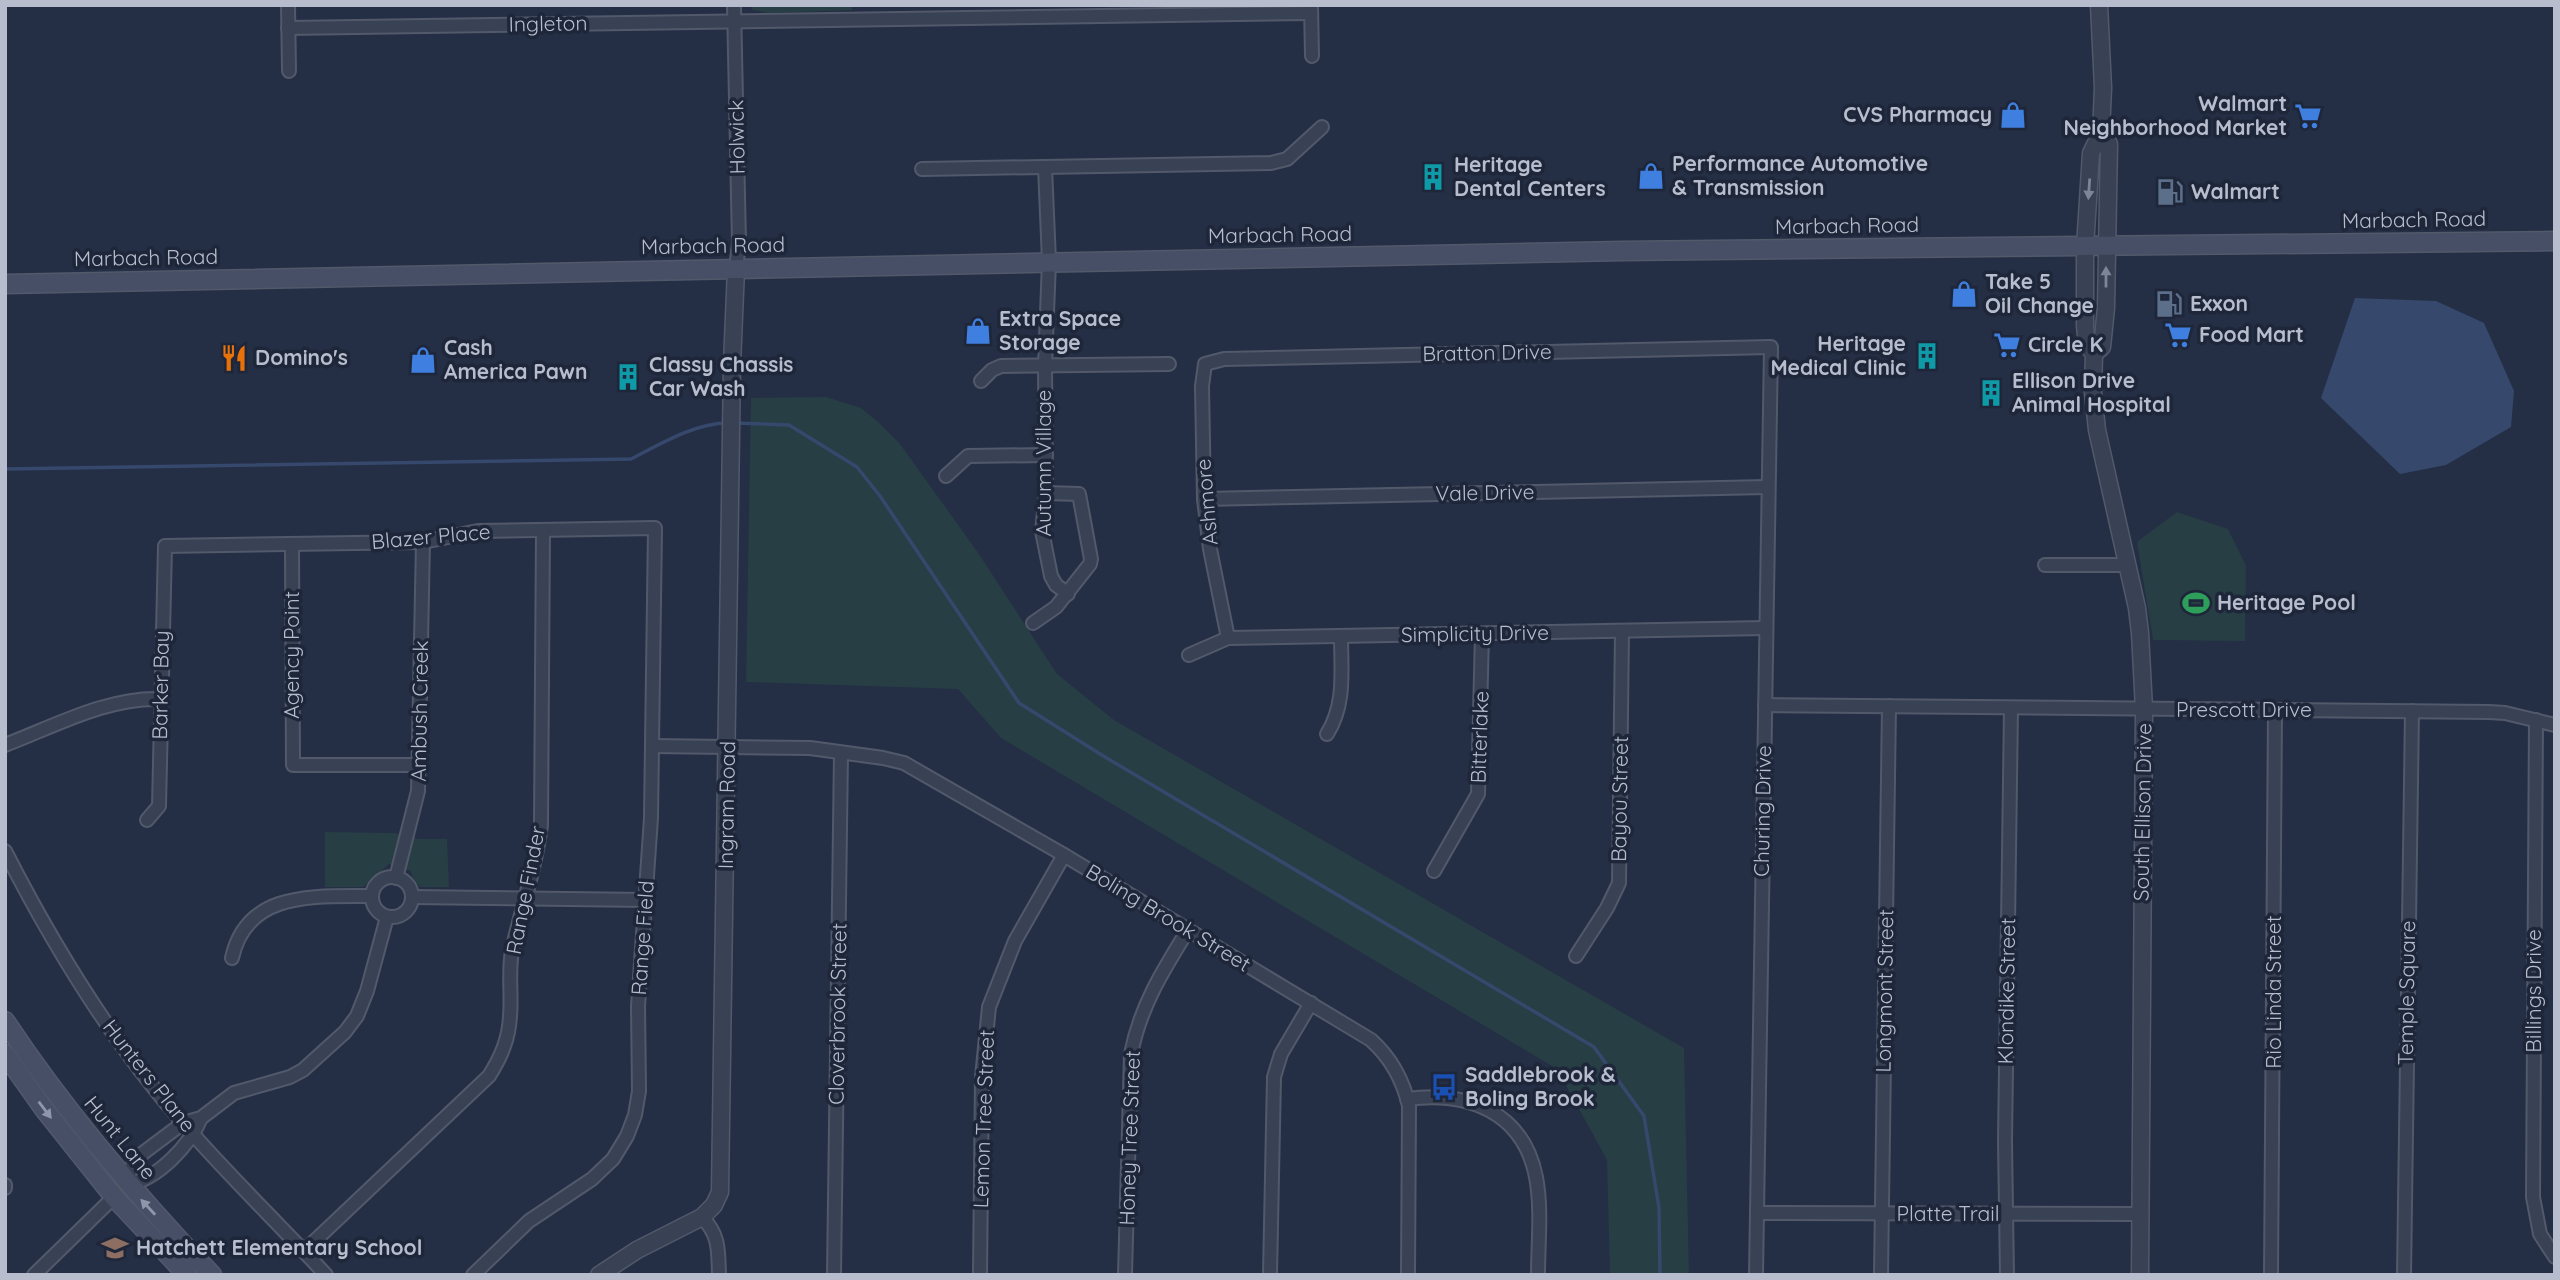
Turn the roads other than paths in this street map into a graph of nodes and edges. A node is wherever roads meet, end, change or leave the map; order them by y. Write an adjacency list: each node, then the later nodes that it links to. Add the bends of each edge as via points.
1 (288, 5): 7 (street)
2 (734, 5): 6 (street, Holwick)
3 (2099, 5): 11 (street, South Ellison Drive)
4 (1311, 9): 5 (street, Ingleton); 8 (street)
5 (1007, 12): 6 (street, Ingleton)
6 (734, 22): 7 (street, Ingleton); 18 (street, Holwick)
7 (288, 28): 9 (street)
8 (1312, 56)
9 (289, 71)
10 (1322, 127): 12 (street, via 1287,159 1271,163)
11 (2101, 133): 15 (street, South Ellison Drive, via 2109,144); 16 (street, South Ellison Drive, one-way to 16, via 2091,153)
12 (1045, 167): 13 (street); 17 (street, Autumn Village)
13 (922, 169)
14 (2555, 241): 15 (main road, Marbach Road)
15 (2105, 246): 16 (main road, Marbach Road); 20 (street, South Ellison Drive, one-way to 15)
16 (2085, 247): 17 (main road, Marbach Road); 21 (street, South Ellison Drive)
17 (1049, 261): 18 (main road, Marbach Road); 26 (street, Autumn Village)
18 (736, 269): 19 (main road, Marbach Road); 60 (street, Ingram Road)
19 (5, 284)
20 (2106, 308): 21 (street); 23 (street, South Ellison Drive, via 2102,347)
21 (2085, 309): 23 (street, South Ellison Drive, via 2087,345)
22 (1771, 347): 25 (street, Bratton Drive, via 1224,359); 30 (street, Churing Drive)
23 (2094, 354): 39 (street, South Ellison Drive, via 2097,430)
24 (1169, 364): 26 (street)
25 (1205, 364): 32 (street, Ashmore)
26 (1045, 366): 27 (street, via 1001,366); 28 (street, Autumn Village)
27 (981, 380)
28 (1046, 455): 29 (street, via 968,456); 31 (street, Autumn Village)
29 (946, 475)
30 (1767, 487): 32 (street, Vale Drive); 42 (street, Churing Drive)
31 (1046, 493): 40 (street, Autumn Village, via 1042,531 1046,562 1056,585); 40 (street, via 1079,494 1091,559)
32 (1203, 499): 46 (street, Ashmore)
33 (654, 528): 34 (street, Blazer Place); 59 (street, Range Field)
34 (543, 530): 35 (street, Blazer Place, via 471,532); 70 (street, Range Finder, via 541,825)
35 (423, 542): 36 (street, Blazer Place); 62 (street, Ambush Creek)
36 (292, 544): 37 (street, Blazer Place); 62 (street, Agency Point, via 292,765)
37 (165, 546): 48 (street, Barker Bay)
38 (2045, 565): 39 (street)
39 (2128, 565): 52 (street, South Ellison Drive, via 2140,633)
40 (1068, 594): 41 (street)
41 (1033, 622)
42 (1765, 628): 43 (street, Simplicity Drive); 49 (street, Churing Drive)
43 (1622, 631): 44 (street, Simplicity Drive); 74 (street, Bayou Street, via 1619,883)
44 (1482, 634): 45 (street, Simplicity Drive); 66 (street, Bitterlake, via 1478,794)
45 (1341, 636): 46 (street, Simplicity Drive); 57 (street, via 1340,702)
46 (1228, 638): 47 (street, Simplicity Drive)
47 (1189, 655)
48 (161, 699): 58 (street, via 106,706); 63 (street, Barker Bay, via 159,806)
49 (1765, 705): 50 (street, Prescott Drive); 85 (street, Churing Drive)
50 (1889, 706): 51 (street, Prescott Drive); 86 (street, Longmont Street)
51 (2011, 708): 52 (street, Prescott Drive); 87 (street, Klondike Street)
52 (2144, 709): 53 (street, Prescott Drive); 88 (street, South Ellison Drive)
53 (2276, 710): 54 (street, Prescott Drive); 109 (street, Rio Linda Street)
54 (2412, 711): 55 (street, Prescott Drive, via 2505,713); 110 (street, Temple Square)
55 (2536, 720): 56 (street, Prescott Drive); 91 (street, Billings Drive, via 2533,1197 2540,1234)
56 (2555, 725)
57 (1327, 734)
58 (5, 744)
59 (652, 746): 60 (street, Boling Brook Street); 71 (street, Range Field)
60 (728, 746): 61 (street, Boling Brook Street); 89 (street, Ingram Road, via 721,1182 715,1205)
61 (841, 753): 65 (street, Boling Brook Street, via 915,768); 99 (street, Cloverbrook Street)
62 (420, 765): 67 (street, Ambush Creek)
63 (147, 821)
64 (5, 851): 81 (street, Hunters Plane, via 96,1007)
65 (1064, 855): 73 (street, Boling Brook Street); 100 (street, Lemon Tree Street, via 1015,941 989,1007 982,1077)
66 (1434, 870)
67 (396, 878): 68 (street, via 383,880); 69 (street, via 407,885)
68 (372, 896): 72 (street, via 376,909); 75 (street, via 306,897 275,905 241,932)
69 (412, 897): 70 (street); 72 (street, via 407,911)
70 (526, 899): 71 (street); 90 (street, Range Finder, via 511,955 507,1038 489,1076)
71 (647, 900): 96 (street, Range Field, via 638,1006 639,1091 627,1136 613,1159 592,1179 529,1221)
72 (387, 917): 80 (street, via 368,991 345,1032 303,1070 233,1093)
73 (1188, 930): 76 (street, Boling Brook Street); 101 (street, Honey Tree Street, via 1148,998 1131,1054)
74 (1576, 956)
75 (232, 958)
76 (1311, 1003): 79 (street, Boling Brook Street, via 1377,1046 1394,1067); 102 (street, via 1274,1077)
77 (5, 1021): 83 (main road, Hunt Lane, via 58,1098)
78 (5, 1054): 84 (main road, Hunt Lane, one-way to 84)
79 (1407, 1099): 103 (street, Boling Brook Street); 104 (street, via 1465,1099 1496,1115 1519,1138 1536,1179)
80 (201, 1118): 81 (street); 82 (street)
81 (183, 1123): 82 (street, Hunters Plane); 83 (street, via 144,1153 130,1169)
82 (194, 1135): 83 (street, via 143,1182); 90 (street, Hunters Plane)
83 (128, 1184): 84 (main road); 94 (main road, Hunt Lane, one-way to 83)
84 (114, 1197): 92 (street); 93 (main road, Hunt Lane)
85 (1757, 1213): 86 (street, Platte Trail); 105 (street, Churing Drive)
86 (1882, 1213): 87 (street, Platte Trail); 106 (street, Longmont Street)
87 (2007, 1214): 88 (street, Platte Trail); 107 (street, Klondike Street)
88 (2139, 1214): 108 (street, South Ellison Drive)
89 (702, 1217): 97 (street); 98 (street, via 717,1241)
90 (304, 1251): 95 (street, Hunters Plane)
91 (2555, 1257)
92 (34, 1275)
93 (187, 1275)
94 (212, 1275)
95 (326, 1275)
96 (472, 1275)
97 (598, 1275)
98 (719, 1275)
99 (834, 1275)
100 (980, 1275)
101 (1125, 1275)
102 (1270, 1275)
103 (1408, 1275)
104 (1538, 1275)
105 (1756, 1275)
106 (1881, 1275)
107 (2007, 1275)
108 (2140, 1275)
109 (2271, 1275)
110 (2404, 1275)

